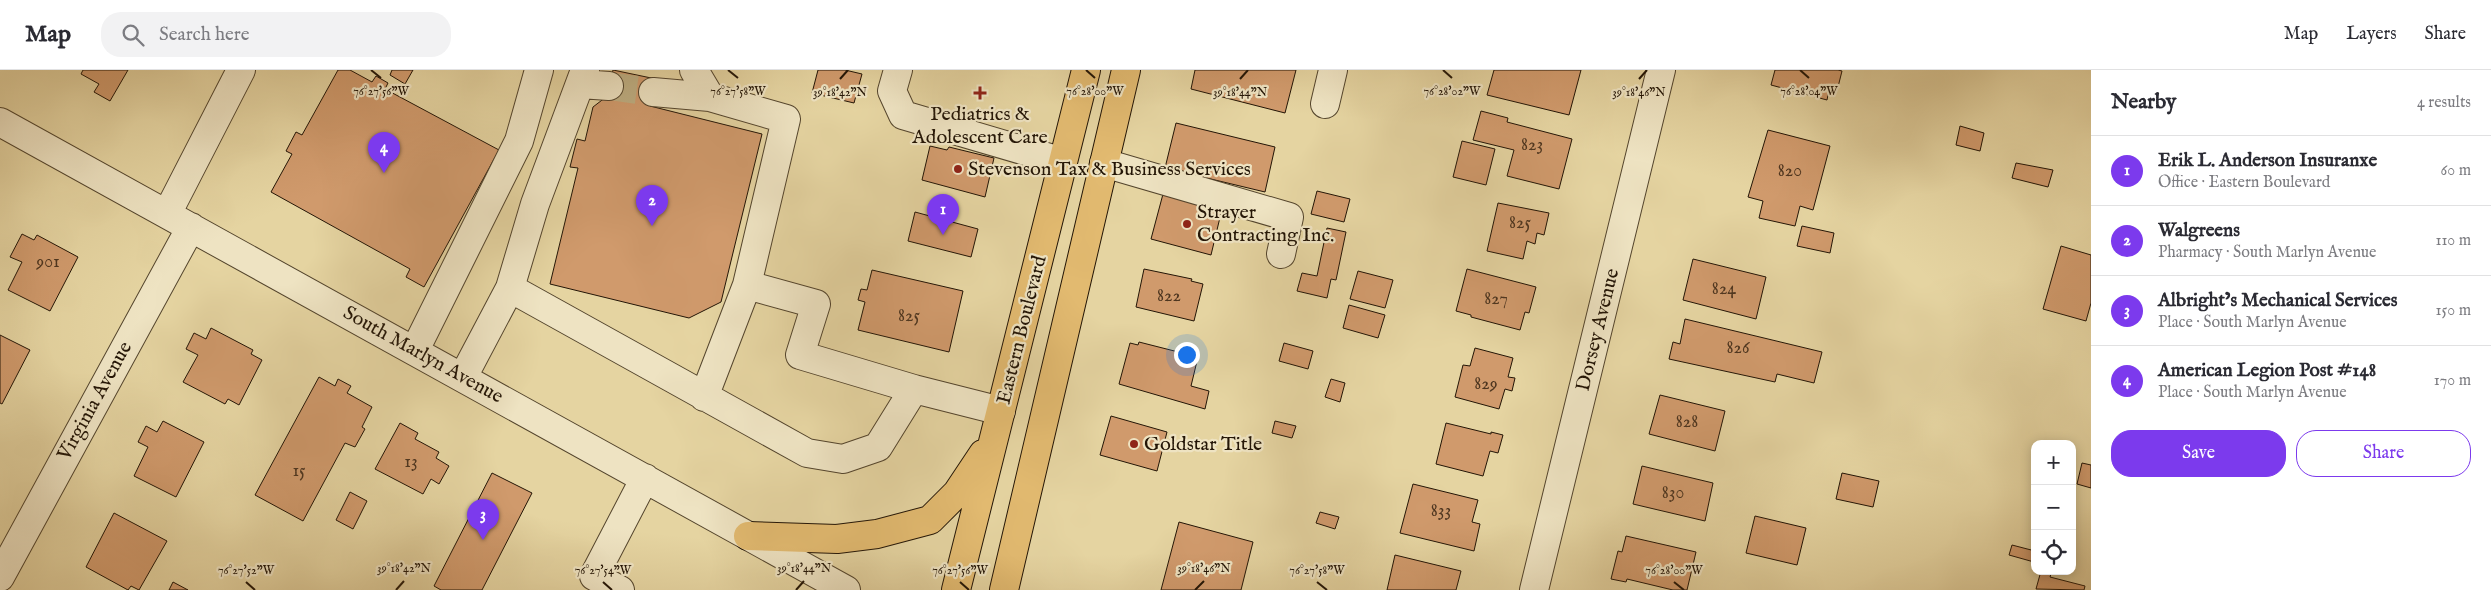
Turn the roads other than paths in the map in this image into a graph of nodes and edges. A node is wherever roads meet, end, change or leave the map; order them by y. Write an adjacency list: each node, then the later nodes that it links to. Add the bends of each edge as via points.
1 (241, 70): 17 (street)
2 (539, 70): 22 (street, via 519,141)
3 (694, 70): 12 (street)
4 (898, 70): 15 (street, via 892,91 903,115)
5 (1086, 70): 15 (main road, Eastern Boulevard)
6 (1126, 70): 16 (main road, Eastern Boulevard)
7 (1333, 70): 13 (street)
8 (1661, 70): 35 (street, Dorsey Avenue)
9 (583, 77): 10 (street); 21 (street, via 535,204)
10 (609, 86)
11 (652, 92): 12 (street)
12 (710, 97): 20 (street, via 786,119)
13 (1325, 104)
14 (0, 122): 17 (street, South Marlyn Avenue)
15 (1063, 162): 26 (main road, Eastern Boulevard)
16 (1104, 163): 19 (street, via 1289,217); 34 (main road, Eastern Boulevard)
17 (167, 214): 18 (street, South Marlyn Avenue)
18 (191, 227): 22 (street, South Marlyn Avenue); 29 (street, Virginia Avenue)
19 (1281, 254)
20 (747, 285): 24 (street, via 816,304 800,355); 25 (street)
21 (510, 288): 23 (street); 25 (street)
22 (414, 350): 23 (street, South Marlyn Avenue)
23 (463, 376): 27 (street, South Marlyn Avenue)
24 (914, 390): 25 (street, via 878,447 843,459 807,453); 26 (street)
25 (704, 397)
26 (998, 422): 28 (main road, via 958,493 930,520 877,534 837,539); 33 (main road, Eastern Boulevard)
27 (645, 478): 28 (street, South Marlyn Avenue); 30 (street)
28 (748, 536): 32 (street, South Marlyn Avenue)
29 (0, 577)
30 (592, 583): 31 (street)
31 (620, 590)
32 (846, 590)
33 (956, 590)
34 (1004, 590)
35 (1534, 590)

